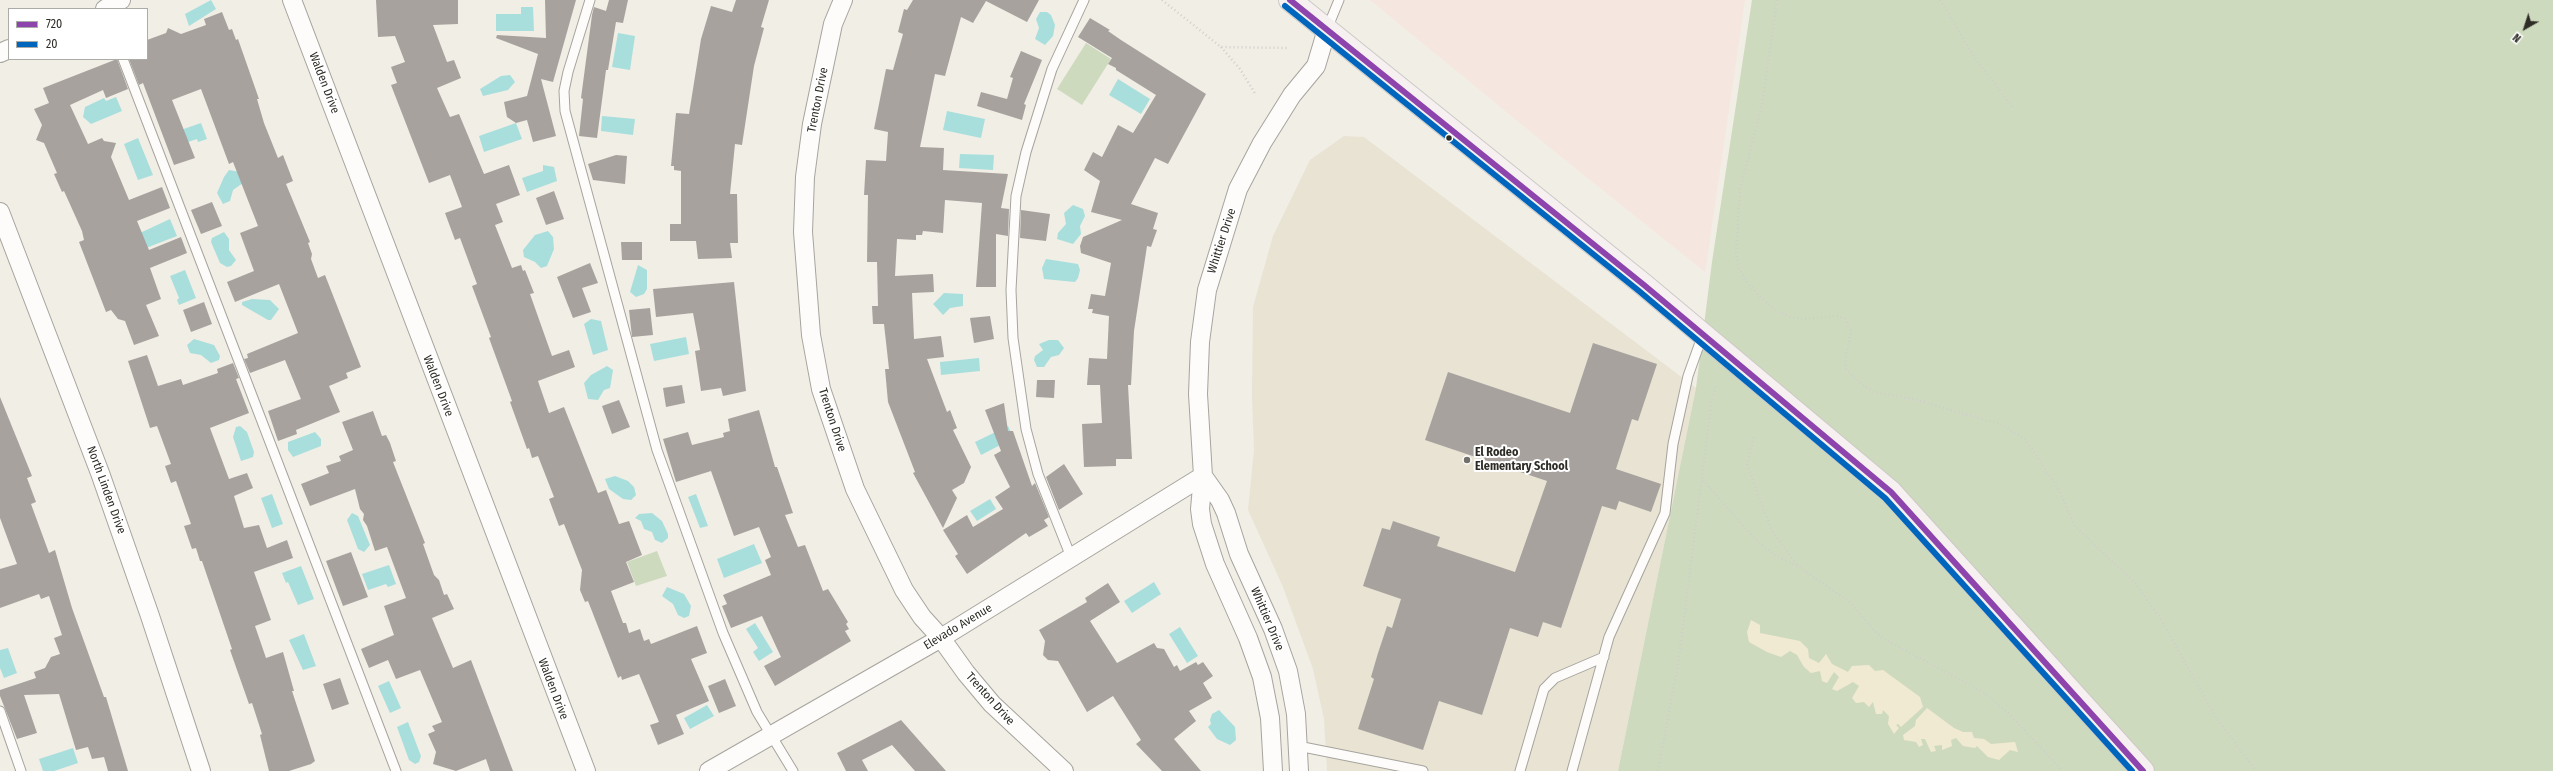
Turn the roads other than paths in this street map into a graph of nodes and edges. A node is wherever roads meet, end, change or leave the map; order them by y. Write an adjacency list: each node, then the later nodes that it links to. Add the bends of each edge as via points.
1 (121, 0): 8 (street)
2 (292, 0): 23 (street, Walden Drive)
3 (590, 0): 18 (lane, via 566,78 565,111 657,450 723,633 757,712)
4 (843, 0): 15 (street, Trenton Drive, via 833,24 812,124 805,177 803,232 811,335 821,389 855,489 904,590 922,618)
5 (1084, 0): 14 (lane, via 1052,69 1026,152 1016,196 1011,290 1013,338 1026,429 1038,474)
6 (1290, 0): 9 (main road)
7 (1339, 0): 9 (lane)
8 (107, 8)
9 (1327, 29): 12 (main road); 13 (street, Whittier Drive, via 1316,66 1292,95 1262,143 1238,189 1207,290 1200,342 1198,394)
10 (123, 60): 22 (lane)
11 (0, 212): 21 (street, North Linden Drive, via 100,473)
12 (1703, 334): 16 (lane, via 1688,376 1673,444 1665,513 1609,637); 32 (main road, via 1891,492)
13 (1203, 476): 14 (street, Elevado Avenue); 19 (street, Whittier Drive, via 1220,500 1239,554 1273,629 1288,671 1296,714); 27 (street, Whittier Drive, via 1200,509 1202,524 1215,564 1248,638 1262,677 1270,718)
14 (1071, 557): 15 (street, Elevado Avenue)
15 (941, 638): 18 (street, Elevado Avenue); 26 (street, Trenton Drive, via 992,704)
16 (1604, 657): 30 (lane, via 1554,678 1544,689); 31 (lane)
17 (0, 711): 20 (lane)
18 (771, 736): 24 (street, Elevado Avenue); 25 (lane)
19 (1298, 746): 28 (street, Whittier Drive); 29 (lane)
20 (21, 771)
21 (201, 771)
22 (396, 771)
23 (586, 771)
24 (709, 771)
25 (792, 771)
26 (1064, 771)
27 (1273, 771)
28 (1299, 771)
29 (1422, 771)
30 (1520, 771)
31 (1572, 771)
32 (2143, 771)

